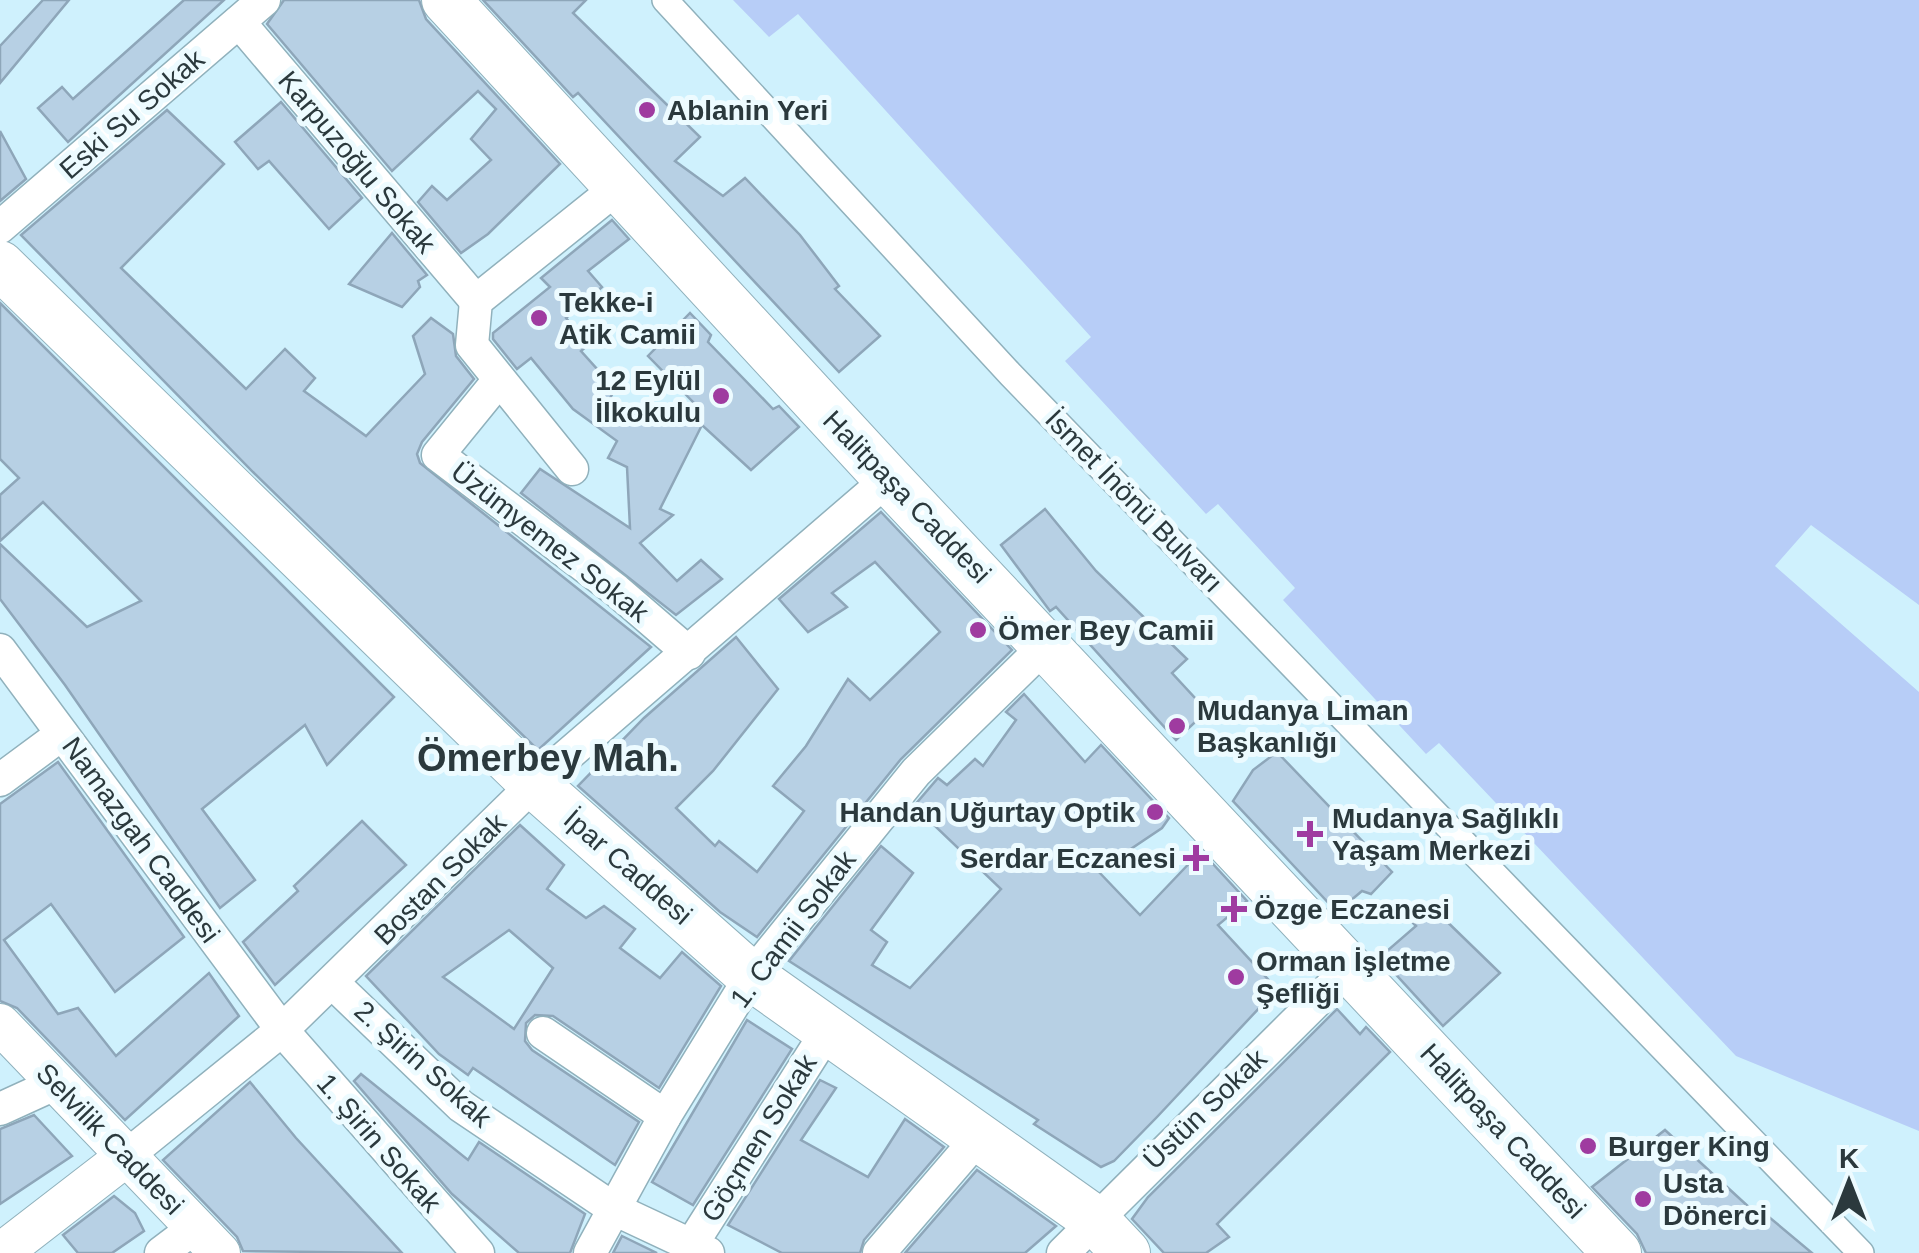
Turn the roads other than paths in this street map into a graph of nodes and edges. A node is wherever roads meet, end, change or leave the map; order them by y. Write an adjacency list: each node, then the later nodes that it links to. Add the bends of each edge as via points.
1 (264, 0): 4 (street, Eski Su Sokak)
2 (446, 0): 5 (main road, Halitpaşa Caddesi)
3 (666, 0): 41 (street, İsmet İnönü Bulvarı, via 1011,375)
4 (239, 22): 6 (street, Eski Su Sokak); 8 (street, Karpuzoğlu Sokak)
5 (617, 188): 8 (street); 11 (main road, Halitpaşa Caddesi)
6 (0, 227)
7 (0, 264): 17 (main road, İpar Caddesi)
8 (476, 302): 9 (street, via 472,345)
9 (499, 380): 10 (street); 14 (street, Üzümyemez Sokak, via 438,455)
10 (572, 469)
11 (888, 479): 12 (main road, Halitpaşa Caddesi); 14 (street, Bostan Sokak)
12 (1046, 644): 18 (main road, Halitpaşa Caddesi); 19 (street, 1. Camii Sokak, via 916,772)
13 (0, 650): 15 (street, Namazgah Caddesi)
14 (689, 653): 17 (street, Bostan Sokak)
15 (62, 734): 16 (street); 22 (street, Namazgah Caddesi)
16 (0, 780)
17 (534, 784): 19 (main road, İpar Caddesi); 20 (street, Bostan Sokak)
18 (1350, 968): 31 (street, Üstün Sokak); 40 (main road, Halitpaşa Caddesi)
19 (751, 976): 23 (main road, İpar Caddesi); 27 (street, 1. Camii Sokak)
20 (334, 984): 22 (street, Bostan Sokak); 30 (street, 2. Şirin Sokak, via 461,1106)
21 (0, 1024): 25 (street, Selvilik Caddesi)
22 (282, 1030): 29 (street, Bostan Sokak); 36 (street, 1. Şirin Sokak)
23 (826, 1033): 28 (main road, İpar Caddesi); 33 (street, Göçmen Sokak)
24 (542, 1034): 27 (street)
25 (57, 1083): 26 (street); 29 (street, Selvilik Caddesi)
26 (0, 1109)
27 (665, 1116): 30 (street, 1. Camii Sokak)
28 (977, 1139): 31 (main road, İpar Caddesi); 38 (street)
29 (124, 1158): 32 (street, Selvilik Caddesi); 34 (street)
30 (614, 1208): 33 (street, 2. Şirin Sokak); 37 (street, 1. Camii Sokak)
31 (1078, 1236): 39 (main road, İpar Caddesi)
32 (207, 1240): 35 (street)
33 (700, 1248)
34 (1, 1253)
35 (160, 1253)
36 (478, 1253)
37 (590, 1253)
38 (879, 1253)
39 (1126, 1253)
40 (1618, 1253)
41 (1861, 1253)

